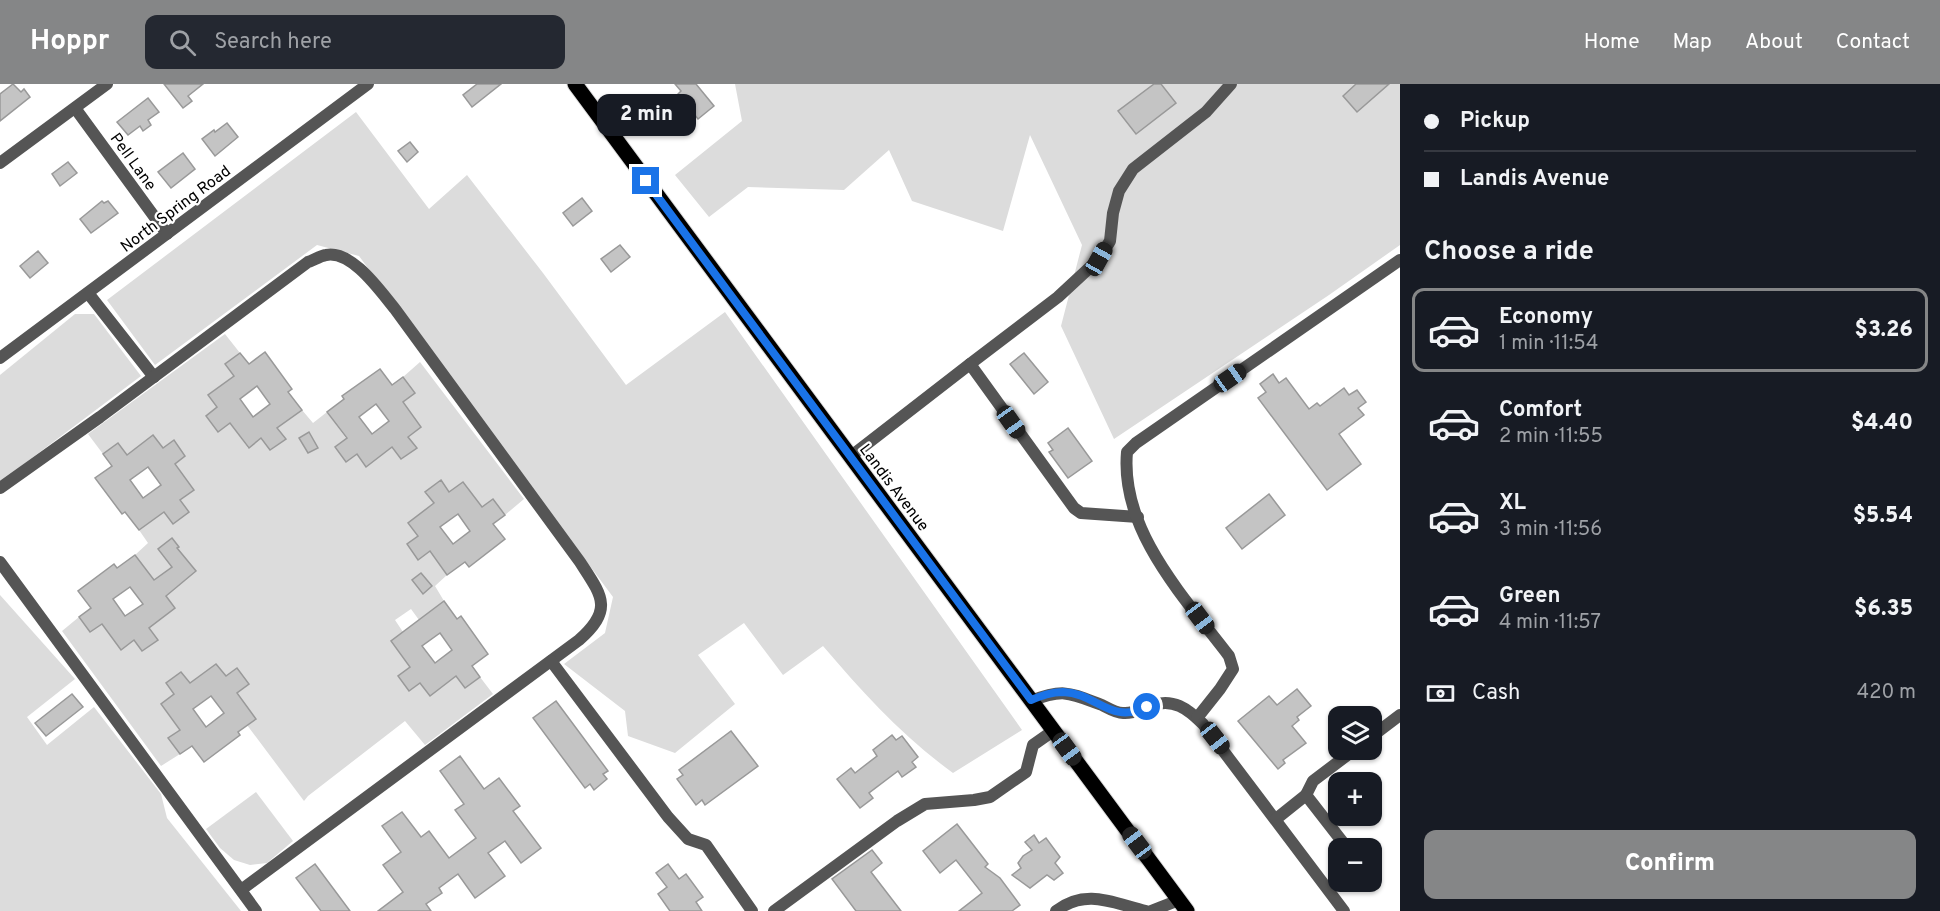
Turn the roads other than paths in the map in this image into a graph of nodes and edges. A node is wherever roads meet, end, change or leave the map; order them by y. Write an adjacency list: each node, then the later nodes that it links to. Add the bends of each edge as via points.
1 (107, 84): 5 (street)
2 (368, 84): 7 (street, North Spring Road)
3 (575, 84): 13 (main road, Landis Avenue)
4 (1231, 84): 11 (street, via 1206,112 1133,169 1119,191 1110,241 1099,259 1058,297)
5 (75, 108): 6 (street); 7 (street, Pell Lane)
6 (0, 163)
7 (167, 234): 9 (street, North Spring Road)
8 (1400, 260): 15 (street, via 1136,443 1127,452 1126,469)
9 (88, 293): 10 (street, North Spring Road); 12 (street)
10 (0, 358)
11 (970, 364): 13 (street); 15 (street, via 1074,508 1081,513)
12 (154, 377): 14 (street); 17 (street, via 308,262 327,255 351,262 395,309 599,592 602,611 597,623)
13 (850, 457): 18 (main road, Landis Avenue)
14 (0, 488)
15 (1138, 517): 20 (street, via 1159,565 1229,656 1233,669)
16 (0, 562): 27 (street)
17 (551, 661): 27 (street); 30 (street, via 668,817 688,839 706,845)
18 (1031, 700): 20 (street, via 1063,692 1129,714 1167,703 1186,708); 22 (main road, Landis Avenue)
19 (1400, 715): 21 (street)
20 (1197, 718): 25 (street)
21 (1382, 729)
22 (1053, 731): 28 (main road, Landis Avenue); 31 (street, via 1033,745 1026,772 990,797 926,804)
23 (1341, 760): 24 (street, via 1313,781)
24 (1306, 795): 25 (street); 26 (street)
25 (1276, 819): 35 (street)
26 (1339, 838)
27 (241, 890): 29 (street)
28 (1183, 905): 34 (street)
29 (256, 911)
30 (752, 911)
31 (774, 911)
32 (1056, 911): 33 (street, via 1068,902 1092,897)
33 (1146, 911)
34 (1151, 911)
35 (1344, 911)

